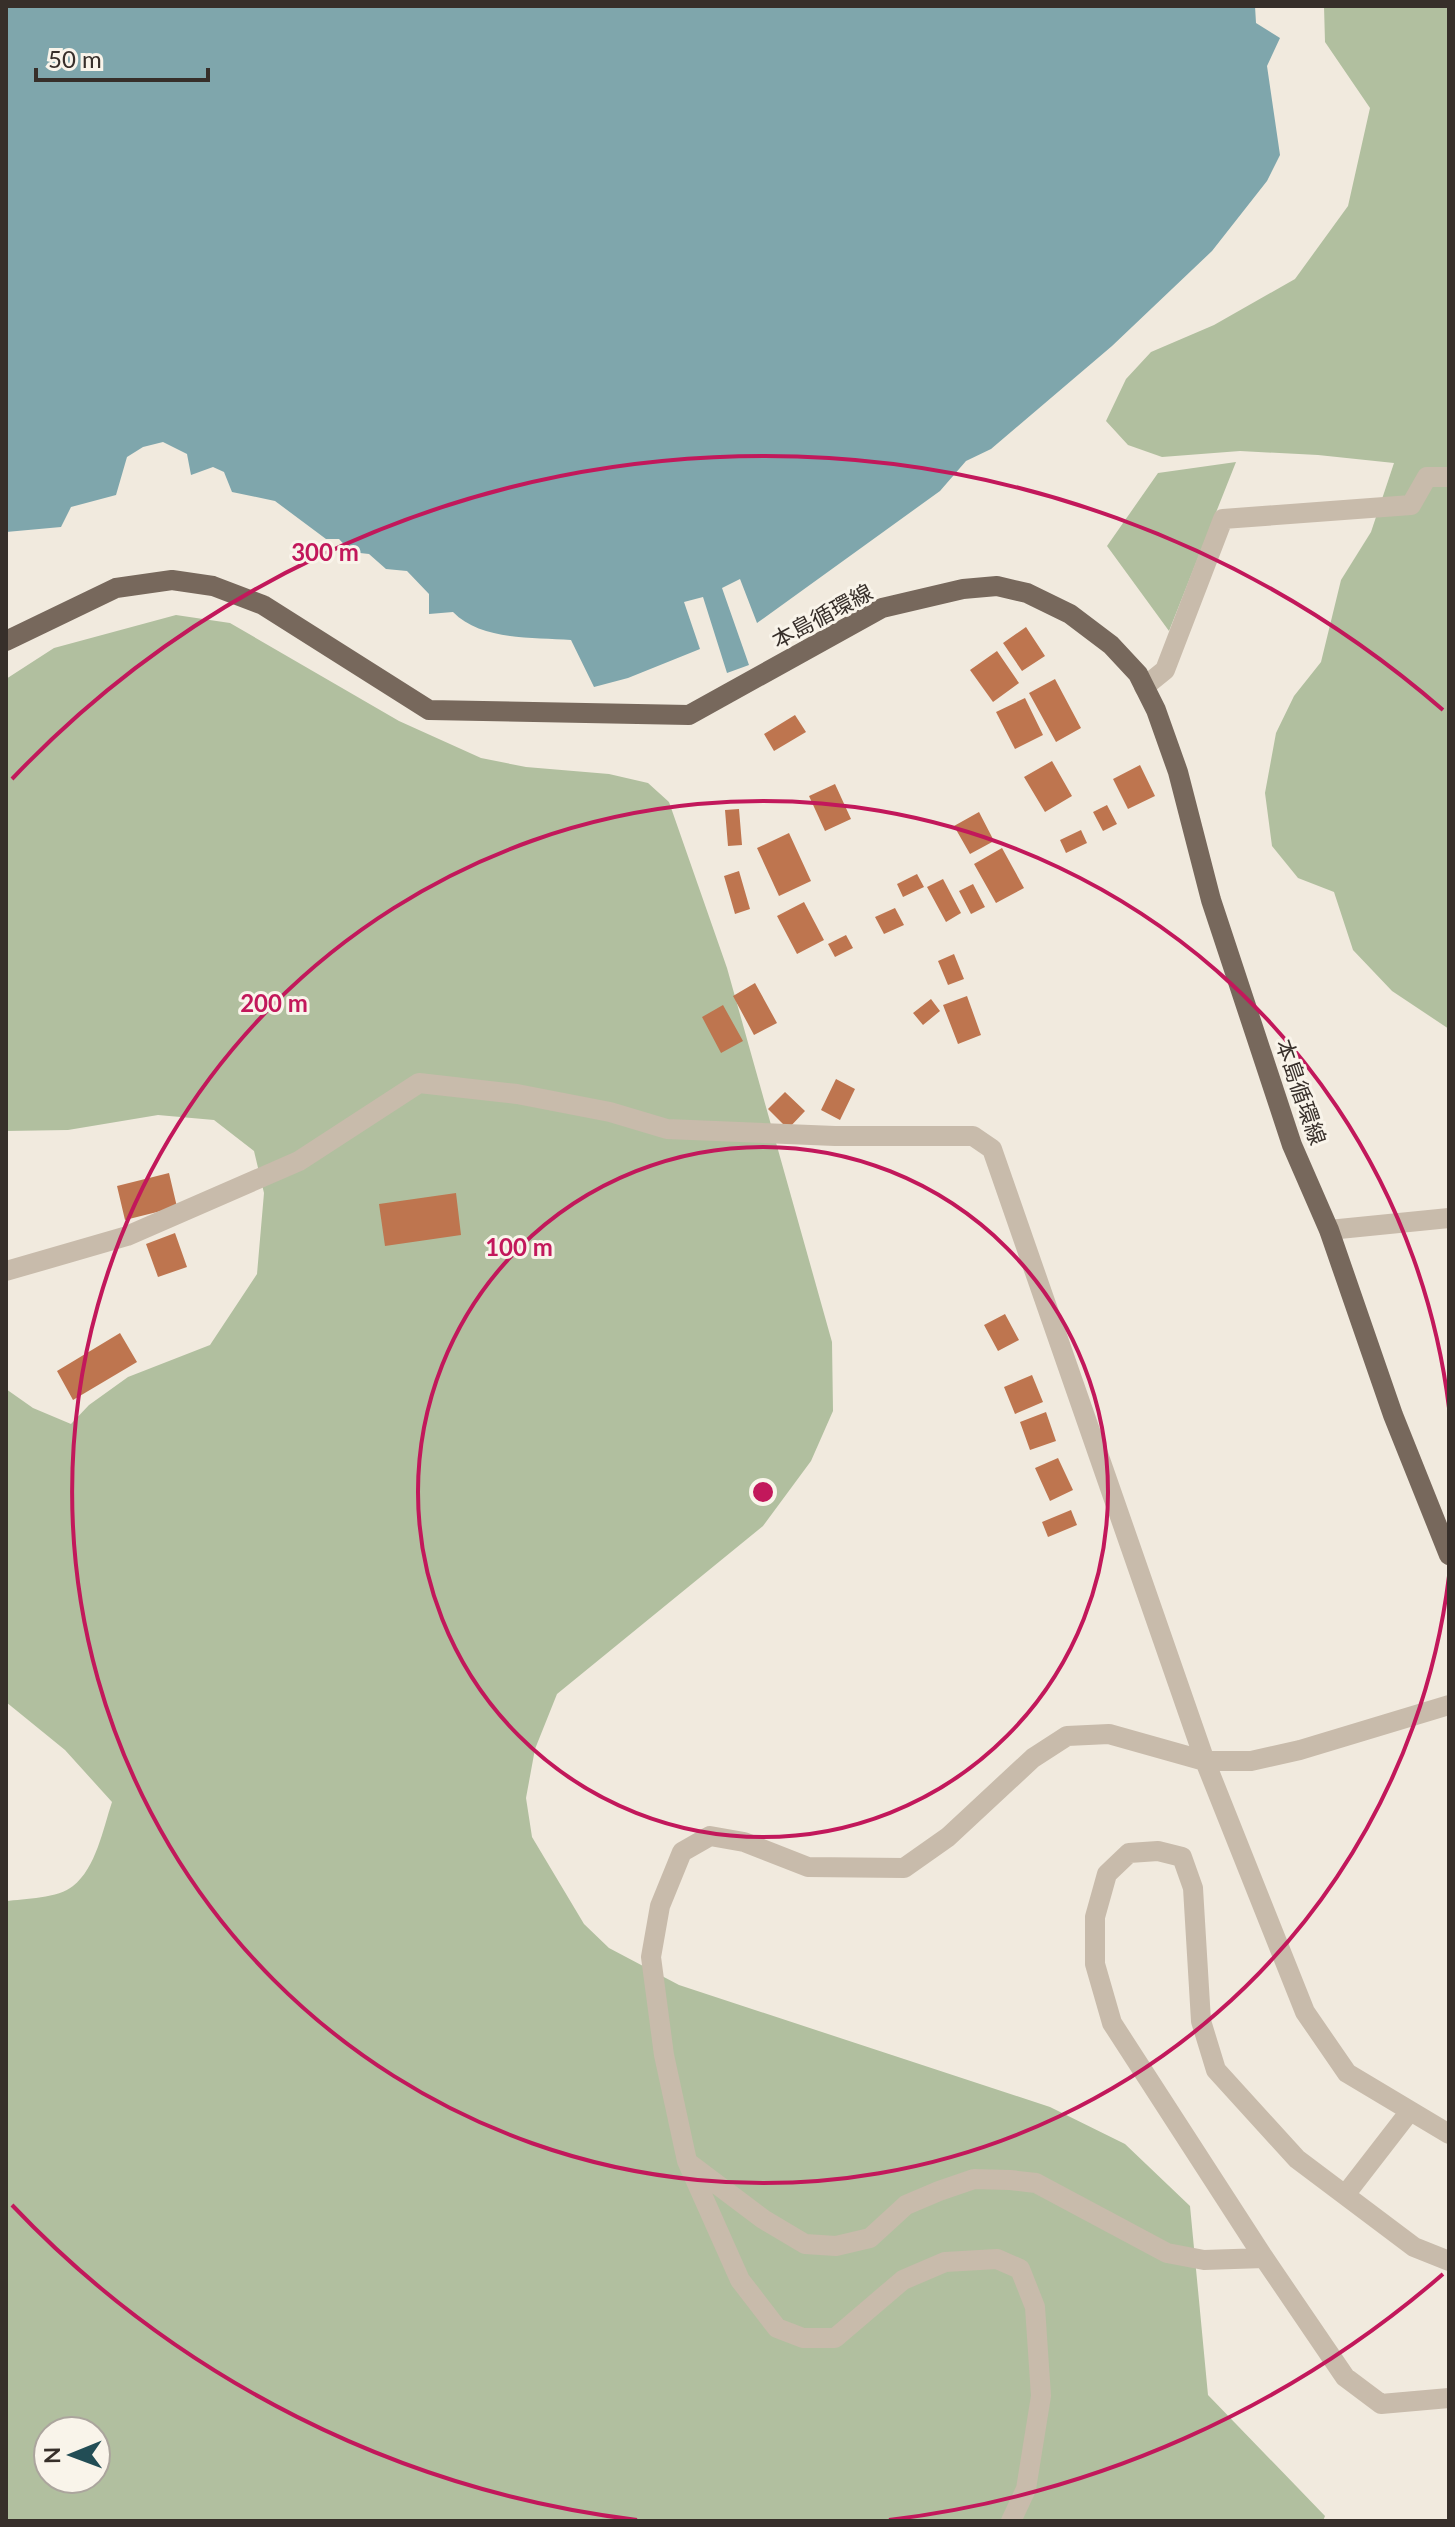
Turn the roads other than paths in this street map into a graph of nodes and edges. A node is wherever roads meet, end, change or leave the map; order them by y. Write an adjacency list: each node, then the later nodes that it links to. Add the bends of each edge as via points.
1 (1449, 477): 3 (street, via 1427,477 1411,505 1223,519 1165,670)
2 (6, 641): 3 (main road, 本島循環線, via 116,588 172,580 213,586 263,605 429,710 689,715 882,608 997,586 1027,593 1070,614 1111,645)
3 (1144, 687): 5 (main road, 本島循環線, via 1178,772 1211,900 1292,1145)
4 (1449, 1218): 5 (street)
5 (1329, 1230): 7 (main road, 本島循環線, via 1393,1415)
6 (6, 1271): 9 (street, via 127,1236 299,1161 419,1083 517,1094 667,1129 973,1136 992,1149)
7 (1449, 1555)
8 (1449, 1705): 9 (street, via 1251,1761)
9 (1205, 1761): 10 (street, via 1305,2012 1347,2073); 12 (street, via 1109,1734 1067,1736 1033,1758 948,1837 904,1868 808,1867 744,1842 710,1836 682,1852 660,1906 651,1957 664,2055)
10 (1410, 2111): 11 (street); 13 (street)
11 (1449, 2134)
12 (687, 2161): 14 (street, via 805,2244 836,2246 870,2238 906,2205 939,2191 974,2179 1010,2180 1036,2183 1167,2253 1204,2260); 17 (street, via 740,2280 777,2328 803,2338 835,2338 903,2280 945,2262 997,2259 1020,2269 1035,2307 1041,2396 1026,2489)
13 (1345, 2195): 14 (street, via 1297,2159 1216,2070 1201,2021 1193,1888 1182,1857 1158,1851 1129,1853 1107,1874 1095,1917 1095,1964 1112,2023); 15 (street, via 1414,2247)
14 (1264, 2258): 16 (street, via 1345,2377 1381,2404)
15 (1449, 2261)
16 (1449, 2398)
17 (1011, 2521)

